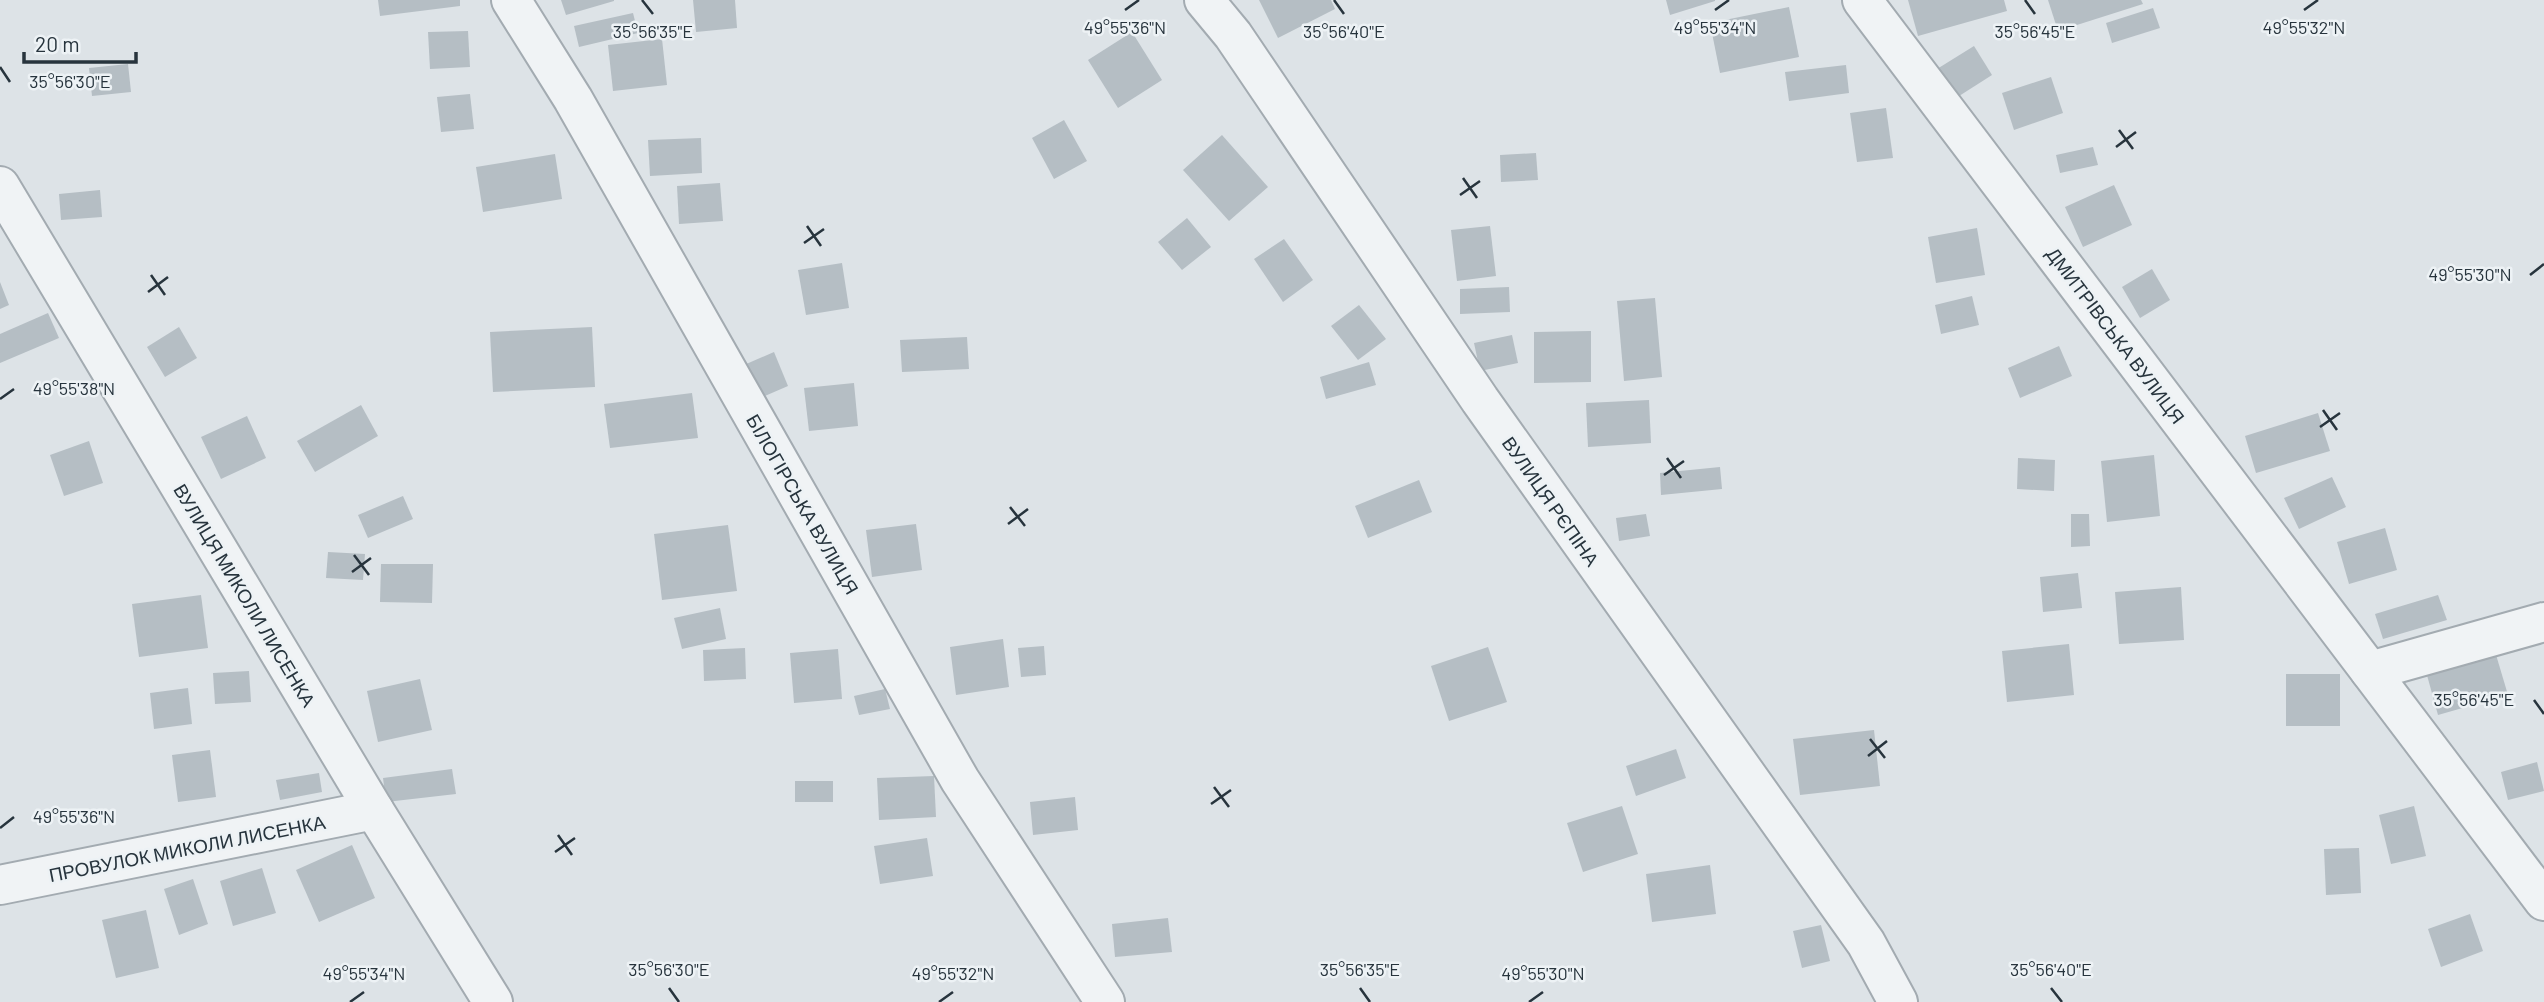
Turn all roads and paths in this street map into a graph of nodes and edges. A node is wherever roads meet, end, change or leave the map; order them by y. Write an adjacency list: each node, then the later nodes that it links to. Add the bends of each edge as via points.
1 (511, 0): 11 (street, БІЛОГІРСЬКА ВУЛИЦЯ, via 580,111 960,780)
2 (1204, 0): 12 (street, ВУЛИЦЯ РЄПІНА, via 1233,35 1480,400 1866,943)
3 (1862, 0): 6 (street, ДМИТРІВСЬКА ВУЛИЦЯ)
4 (0, 186): 7 (street, ВУЛИЦЯ МИКОЛИ ЛИСЕНКА)
5 (2544, 622): 6 (street)
6 (2370, 670): 9 (street, ДМИТРІВСЬКА ВУЛИЦЯ)
7 (374, 810): 8 (street, ПРОВУЛОК МИКОЛИ ЛИСЕНКА); 10 (street, ВУЛИЦЯ МИКОЛИ ЛИСЕНКА)
8 (0, 885)
9 (2544, 901)
10 (493, 1002)
11 (1105, 1002)
12 (1898, 1002)

